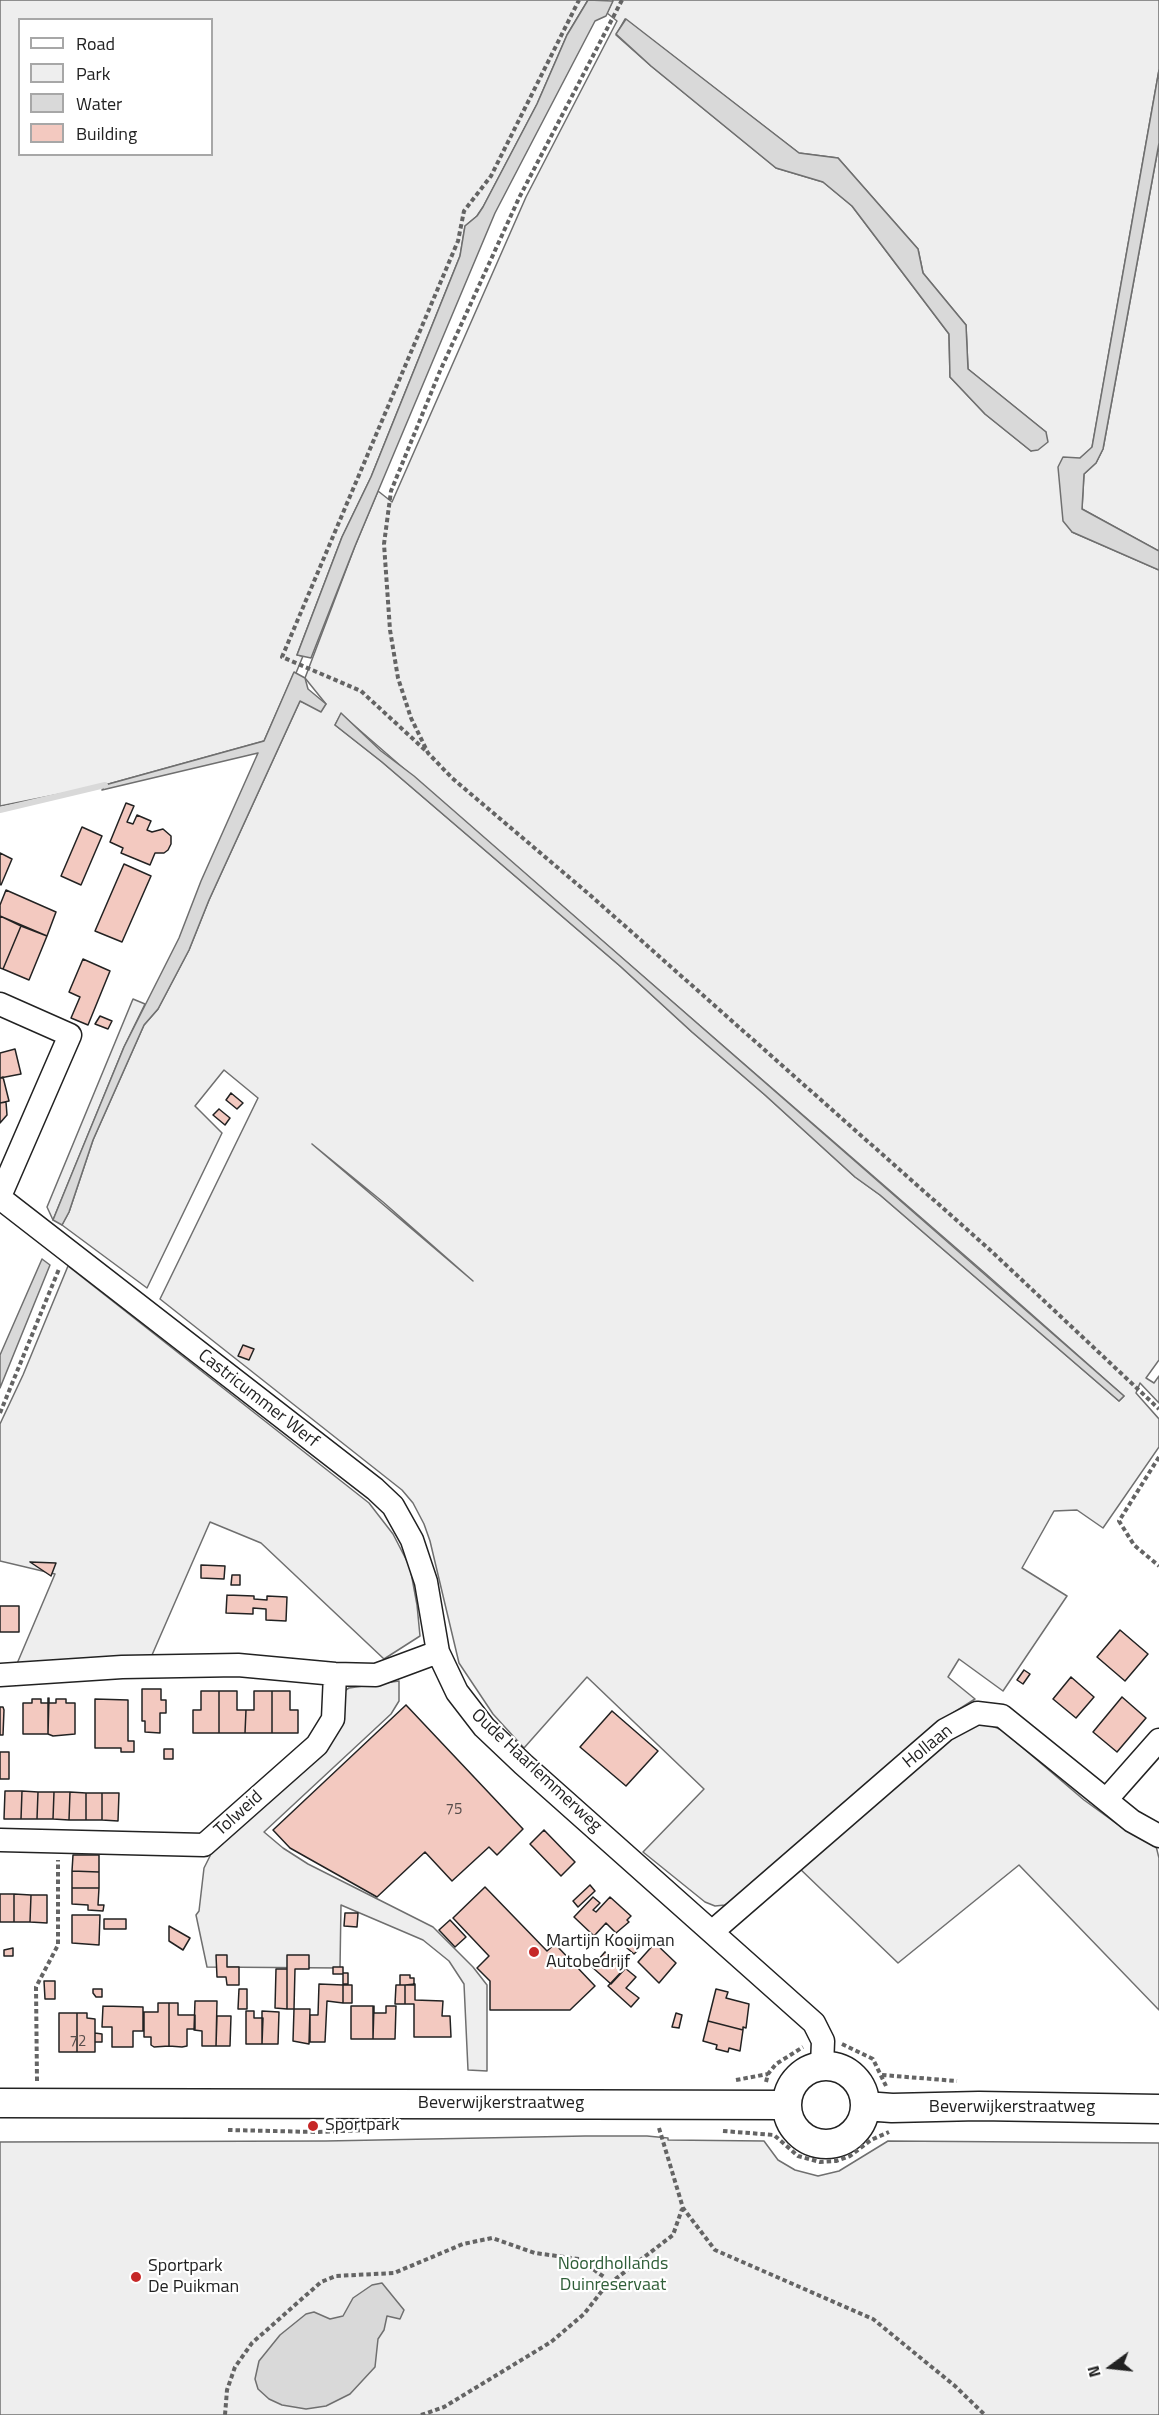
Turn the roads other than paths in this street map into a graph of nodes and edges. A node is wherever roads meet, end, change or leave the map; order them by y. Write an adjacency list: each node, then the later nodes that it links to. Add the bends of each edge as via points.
1 (0, 1004): 2 (street, Castricummer Werf, via 70,1035)
2 (0, 1197): 3 (street, Castricummer Werf, via 393,1506 412,1540 426,1582)
3 (438, 1652): 4 (street, via 376,1675); 10 (street, Oude Haarlemmerweg, via 457,1692 484,1727)
4 (335, 1674): 5 (street, via 238,1665); 9 (street, Tolweid, via 333,1719 316,1745 204,1845)
5 (0, 1675)
6 (1159, 1740): 7 (street)
7 (1106, 1800): 8 (street, Hollaan); 10 (street, Hollaan, via 1002,1716 977,1713 945,1730)
8 (1159, 1836)
9 (0, 1840)
10 (713, 1931): 11 (street, Oude Haarlemmerweg, via 814,2023)
11 (822, 2053): 13 (main road); 14 (main road, via 859,2083)
12 (0, 2103): 13 (main road, Beverwijkerstraatweg)
13 (773, 2105): 14 (main road, via 803,2137 826,2145 853,2133 863,2118)
14 (865, 2106): 15 (main road, Beverwijkerstraatweg)
15 (1159, 2109)

